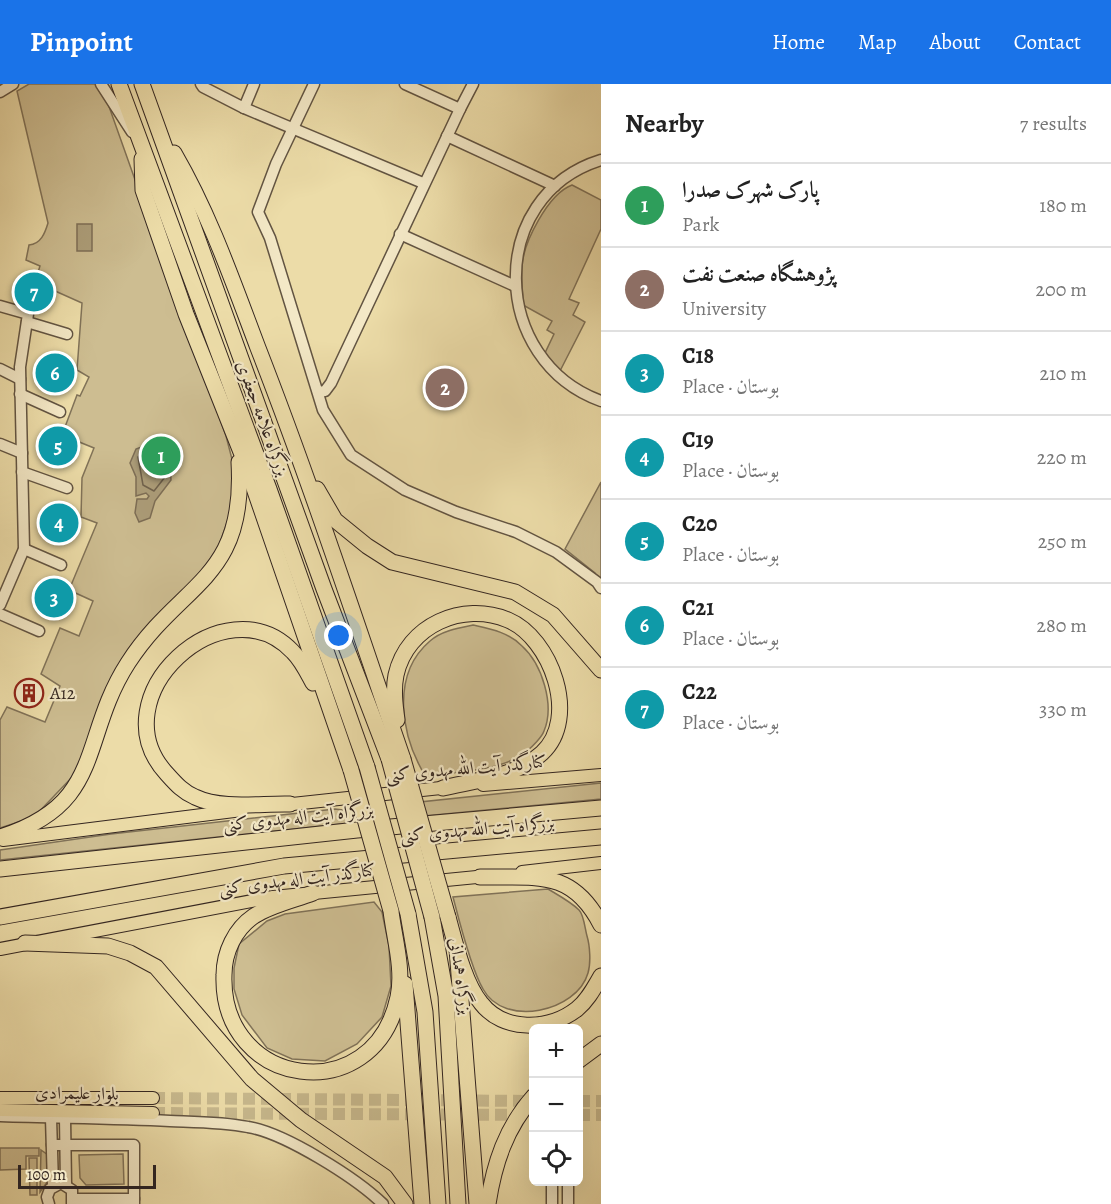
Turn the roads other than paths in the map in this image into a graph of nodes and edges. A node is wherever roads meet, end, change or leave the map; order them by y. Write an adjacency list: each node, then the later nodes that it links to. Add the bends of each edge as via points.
1 (14, 84): 10 (street)
2 (101, 84): 16 (street)
3 (119, 84): 16 (highway, بزرگراه علامه جعفری)
4 (142, 84): 13 (highway, بزرگراه علامه جعفری)
5 (201, 84): 11 (street)
6 (254, 84): 11 (street)
7 (314, 84): 14 (street)
8 (473, 84): 12 (street)
9 (408, 85): 12 (street)
10 (0, 92)
11 (243, 108): 14 (street)
12 (460, 109): 15 (street)
13 (157, 124): 34 (highway, via 194,188); 45 (highway, بزرگراه علامه جعفری, via 324,590)
14 (292, 127): 18 (street); 27 (street, via 258,212 270,238)
15 (447, 136): 18 (street); 19 (street)
16 (141, 144): 31 (highway, via 143,190); 85 (highway, بزرگراه علامه جعفری, bridge, via 367,767 408,914 425,1012)
17 (601, 160): 19 (street, via 586,164)
18 (423, 183): 20 (street)
19 (555, 186): 21 (street, via 532,215 518,249)
20 (400, 234): 21 (street); 27 (street, via 331,383 325,391)
21 (515, 286): 29 (street, via 521,319 535,350 556,375 584,395)
22 (0, 306): 23 (street, via 28,314)
23 (27, 322): 24 (street); 26 (street)
24 (67, 334)
25 (0, 369): 26 (street)
26 (20, 379): 28 (street)
27 (318, 392): 39 (street, via 323,410 351,455 405,490 516,532 556,552)
28 (20, 394): 30 (street); 33 (street)
29 (601, 401)
30 (60, 412)
31 (232, 433): 44 (highway); 51 (highway, via 241,487 236,522 225,551 201,584 128,662 82,775 69,794 48,817)
32 (0, 444): 33 (street)
33 (22, 453): 35 (street)
34 (305, 469): 43 (highway, via 335,520 367,546 392,562 515,592 553,615); 45 (highway)
35 (22, 472): 36 (street); 37 (street)
36 (67, 488)
37 (24, 549): 38 (street); 40 (street)
38 (61, 565)
39 (601, 588)
40 (0, 605)
41 (0, 614): 42 (street)
42 (39, 631)
43 (601, 670)
44 (340, 736): 48 (highway, via 301,662 285,645 266,635 248,631 215,635 189,647 165,670 150,700 149,740 157,763 179,788 197,798 217,802); 56 (highway, bridge)
45 (396, 759): 47 (highway, via 396,675 407,647 416,637 438,621 474,613 508,620 524,629 545,655 554,675 560,702 552,735 543,752 507,774); 60 (highway, bridge); 86 (highway, بزرگراه همدانی, bridge, via 446,996)
46 (601, 774): 47 (main road, کنارگذر آیت الله مهدوی کنی)
47 (443, 788): 48 (main road, کنارگذر آیت الله مهدوی کنی)
48 (290, 804): 51 (main road)
49 (601, 808): 53 (highway, بزرگراه آیت اله مهدوی کنی)
50 (601, 837): 57 (highway, بزرگراه آیت الله مهدوی کنی, via 284,866)
51 (0, 839)
52 (601, 863): 54 (main road, کنارگذر آیت اله مهدوی کنی)
53 (2, 869)
54 (480, 877): 55 (main road, کنارگذر آیت اله مهدوی کنی); 58 (highway, via 546,878 558,882 582,895)
55 (313, 893): 56 (highway, via 252,918 234,937 224,969 227,1004 241,1036 262,1057 292,1070 326,1072 343,1067 371,1050 386,1030 399,995); 59 (main road, کنارگذر آیت اله مهدوی کنی, via 261,899)
56 (391, 911): 84 (highway, via 407,992)
57 (0, 916)
58 (601, 925)
59 (26, 943): 61 (main road, کنارگذر آیت اله مهدوی کنی); 83 (highway, via 108,946 156,968 252,1079 301,1120 385,1177)
60 (457, 949): 62 (highway, via 479,1002 492,1015 516,1025 548,1022 575,1010 589,998); 87 (highway)
61 (0, 950)
62 (601, 976)
63 (601, 1044): 64 (highway)
64 (583, 1058)
65 (0, 1098): 66 (main road, بلوار علیمرادی)
66 (153, 1098)
67 (529, 1103): 88 (highway, via 504,1143)
68 (0, 1110): 69 (main road, بلوار علیمرادی)
69 (153, 1113)
70 (0, 1116): 71 (street)
71 (51, 1118): 72 (street); 73 (street)
72 (65, 1118): 74 (street); 82 (street, via 249,1127 291,1144 372,1194)
73 (52, 1145): 74 (street); 76 (street)
74 (66, 1145): 75 (street); 80 (street, via 134,1145)
75 (66, 1184): 76 (street); 79 (street, via 72,1190)
76 (53, 1185): 81 (street, via 47,1193)
77 (552, 1186): 89 (street)
78 (568, 1186): 90 (street)
79 (73, 1201): 80 (street)
80 (134, 1201)
81 (49, 1204)
82 (381, 1204)
83 (405, 1204)
84 (422, 1204)
85 (438, 1204)
86 (458, 1204)
87 (477, 1204)
88 (488, 1204)
89 (552, 1204)
90 (568, 1204)

